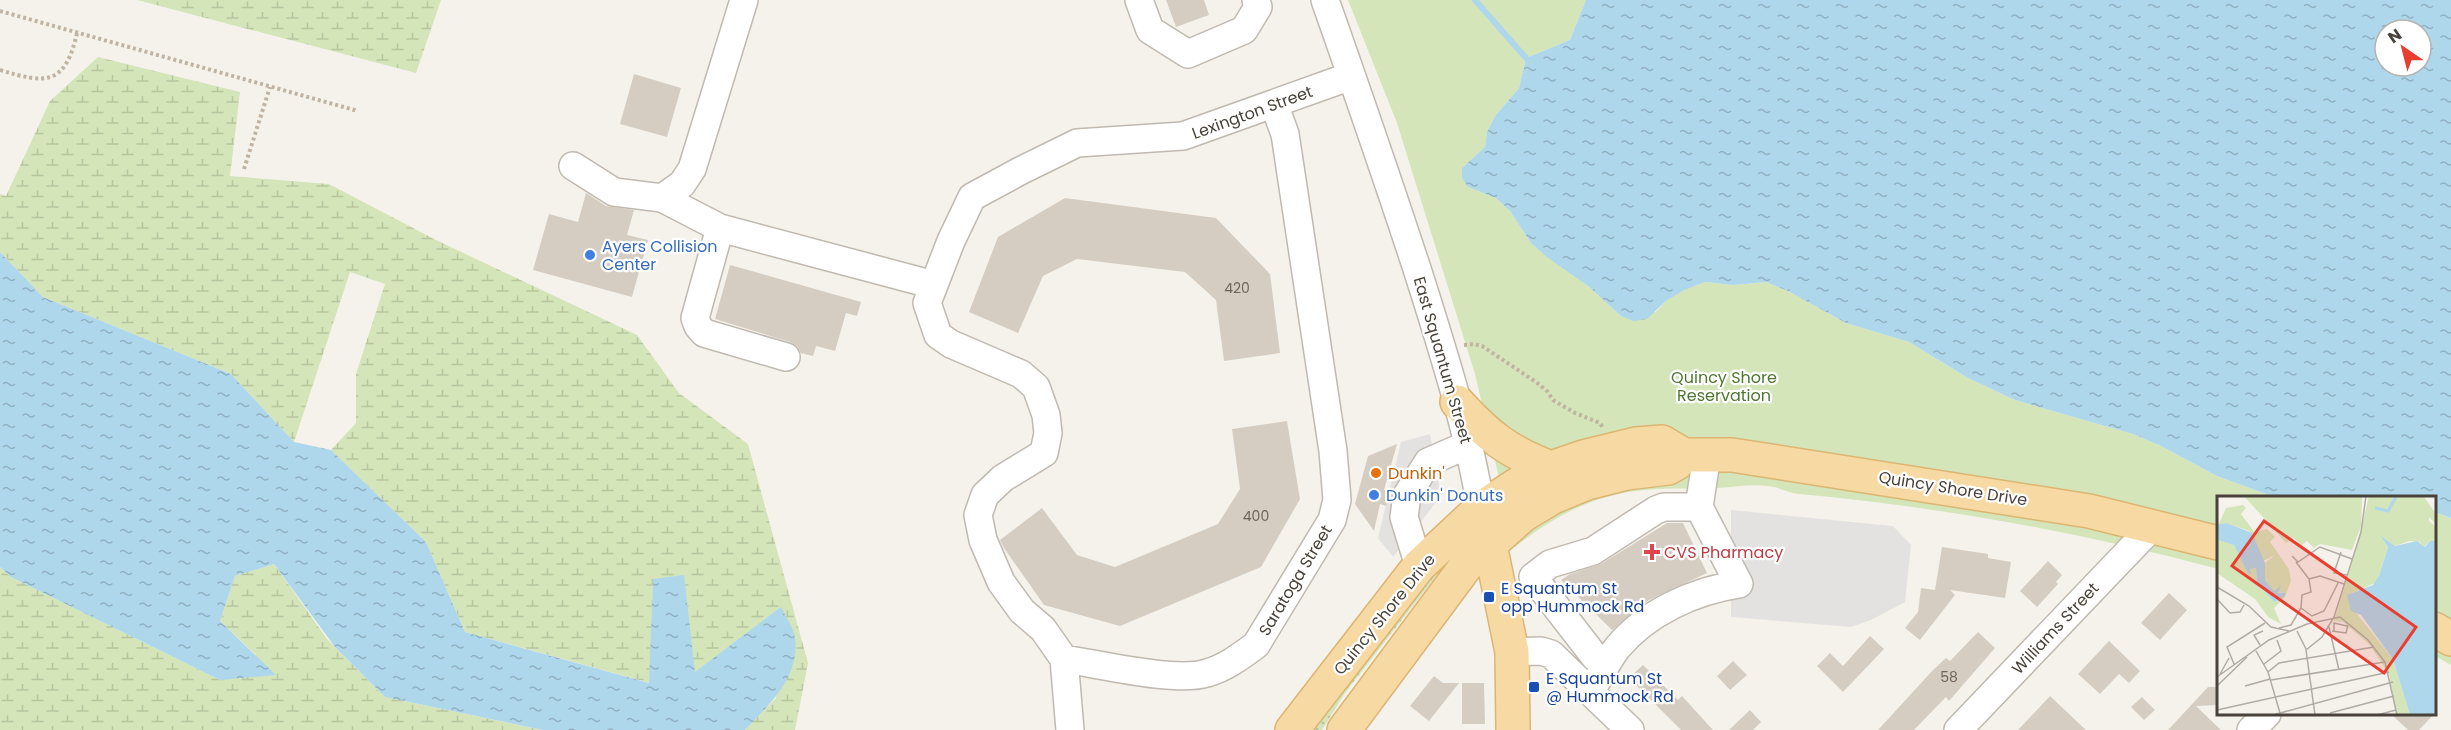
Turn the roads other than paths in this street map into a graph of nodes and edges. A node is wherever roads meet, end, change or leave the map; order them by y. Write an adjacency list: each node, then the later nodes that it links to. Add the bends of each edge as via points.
1 (744, 0): 8 (street, via 692,169 682,184)
2 (1139, 0): 3 (street, via 1150,30 1188,54 1244,30 1258,7)
3 (1256, 0)
4 (1325, 0): 5 (street, East Squantum Street)
5 (1352, 76): 6 (street, Lexington Street); 12 (street, East Squantum Street)
6 (1274, 104): 10 (street, Lexington Street, via 1184,136 1077,143 1020,171 972,197); 26 (street, Saratoga Street, via 1285,134 1333,451 1337,500 1332,520 1256,645 1237,659 1207,673 1181,677)
7 (573, 166): 8 (street, via 615,192)
8 (662, 198): 9 (street)
9 (720, 228): 10 (street); 11 (street, via 696,318 698,326 704,333)
10 (934, 285): 26 (street, Lexington Street, via 927,303 938,335 1021,374 1036,387 1046,415 1044,453 1003,478 985,495 978,515 983,540 1001,582)
11 (786, 357)
12 (1457, 402): 13 (street, East Squantum Street); 15 (main road, via 1507,448)
13 (1467, 445): 16 (street, East Squantum Street); 21 (street, via 1428,462 1407,495 1404,518)
14 (1695, 455): 15 (main road, Quincy Shore Drive, via 1662,442 1616,447); 17 (street); 18 (main road, Quincy Shore Drive, via 1732,455 2027,500); 19 (main road, via 1668,468 1627,473 1553,497 1523,515)
15 (1551, 468): 16 (main road, Quincy Shore Drive)
16 (1481, 507): 19 (main road, East Squantum Street); 21 (main road, Quincy Shore Drive)
17 (1699, 507): 25 (street, via 1739,584 1702,593 1657,612); 25 (street, via 1656,510 1593,551 1550,564 1533,577)
18 (2152, 526): 20 (main road, Quincy Shore Drive); 35 (street, Williams Street)
19 (1491, 543): 24 (main road, East Squantum Street); 32 (main road, via 1466,566)
20 (2217, 543)
21 (1419, 567): 31 (main road, Quincy Shore Drive)
22 (2436, 630): 23 (main road)
23 (2451, 639)
24 (1512, 652): 27 (street, via 1551,654); 33 (main road, East Squantum Street)
25 (1606, 653): 27 (street); 28 (street)
26 (1064, 659): 30 (street)
27 (1567, 669): 28 (street)
28 (1590, 692): 34 (street)
29 (2266, 715): 36 (street)
30 (1070, 730)
31 (1292, 730)
32 (1344, 730)
33 (1513, 730)
34 (1630, 730)
35 (1958, 730)
36 (2251, 730)

